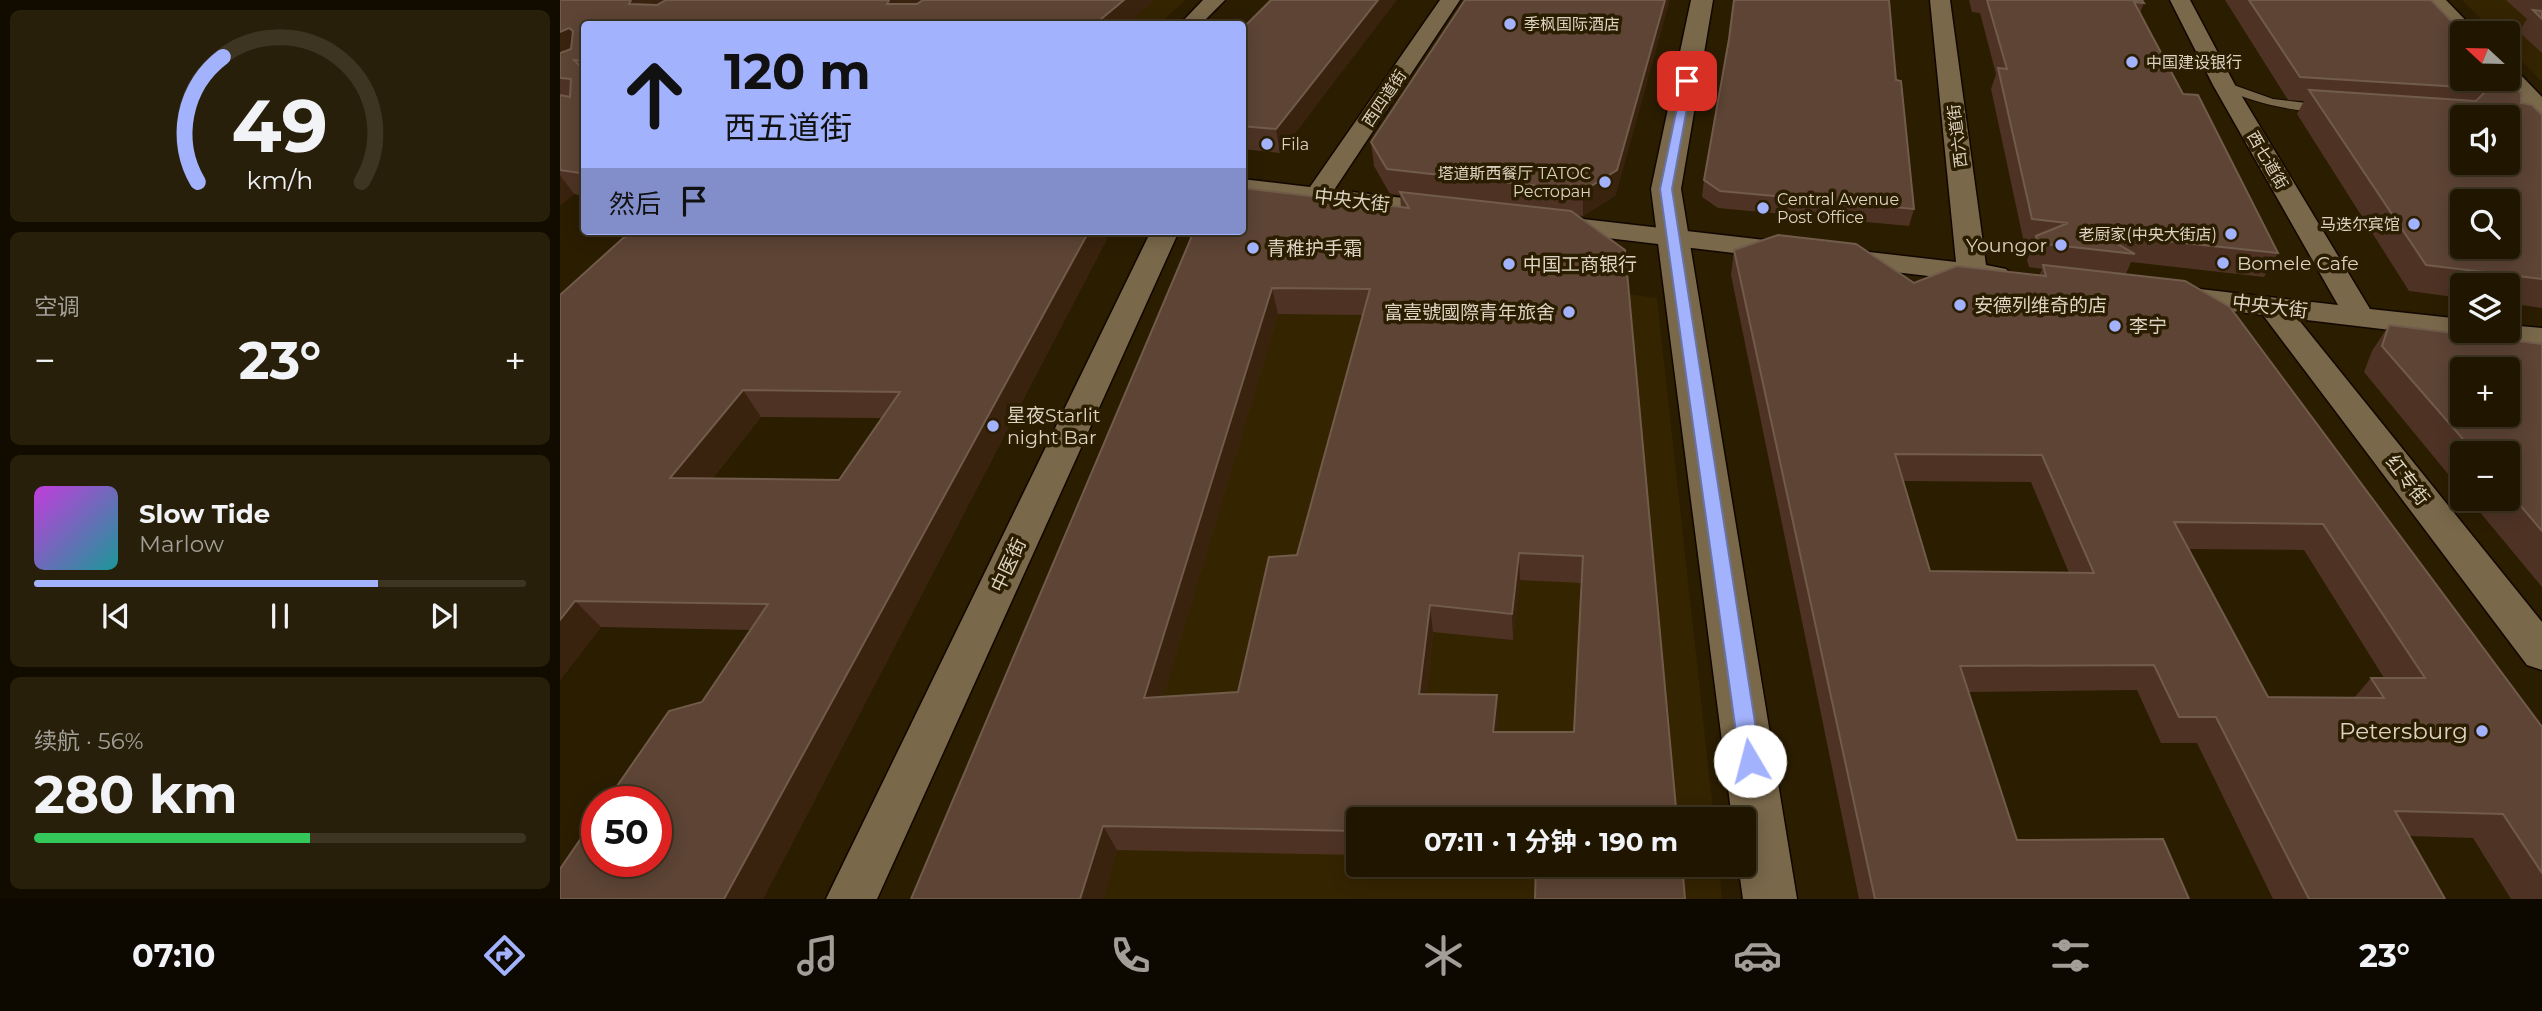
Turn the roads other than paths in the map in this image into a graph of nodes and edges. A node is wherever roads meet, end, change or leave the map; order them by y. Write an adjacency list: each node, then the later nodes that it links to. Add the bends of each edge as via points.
1 (1215, 0): 7 (street)
2 (1450, 0): 14 (street, 西四道街)
3 (1702, 0): 18 (main road, via 1666,189)
4 (1940, 0): 19 (street, 西六道街)
5 (2180, 0): 9 (street, 西七道街)
6 (2435, 0): 8 (street)
7 (1193, 21)
8 (2455, 21)
9 (2224, 85): 11 (lane, via 2250,99 2280,106); 23 (street, 西七道街)
10 (2519, 91): 12 (street)
11 (2332, 110)
12 (2538, 119)
13 (1246, 187): 14 (street, 中央大街)
14 (1317, 196): 15 (street, 中央大街)
15 (1479, 215)
16 (1519, 219): 18 (street)
17 (1163, 235): 28 (street, 中医街)
18 (1675, 237): 19 (street); 29 (main road)
19 (1972, 272): 20 (street)
20 (2027, 278)
21 (2150, 293): 22 (street, 中央大街)
22 (2273, 307): 23 (street, 中央大街); 27 (street, 红专街)
23 (2360, 317): 24 (street, 中央大街)
24 (2450, 328)
25 (2520, 336): 26 (street)
26 (2542, 338)
27 (2542, 653)
28 (851, 899)
29 (1770, 899)

